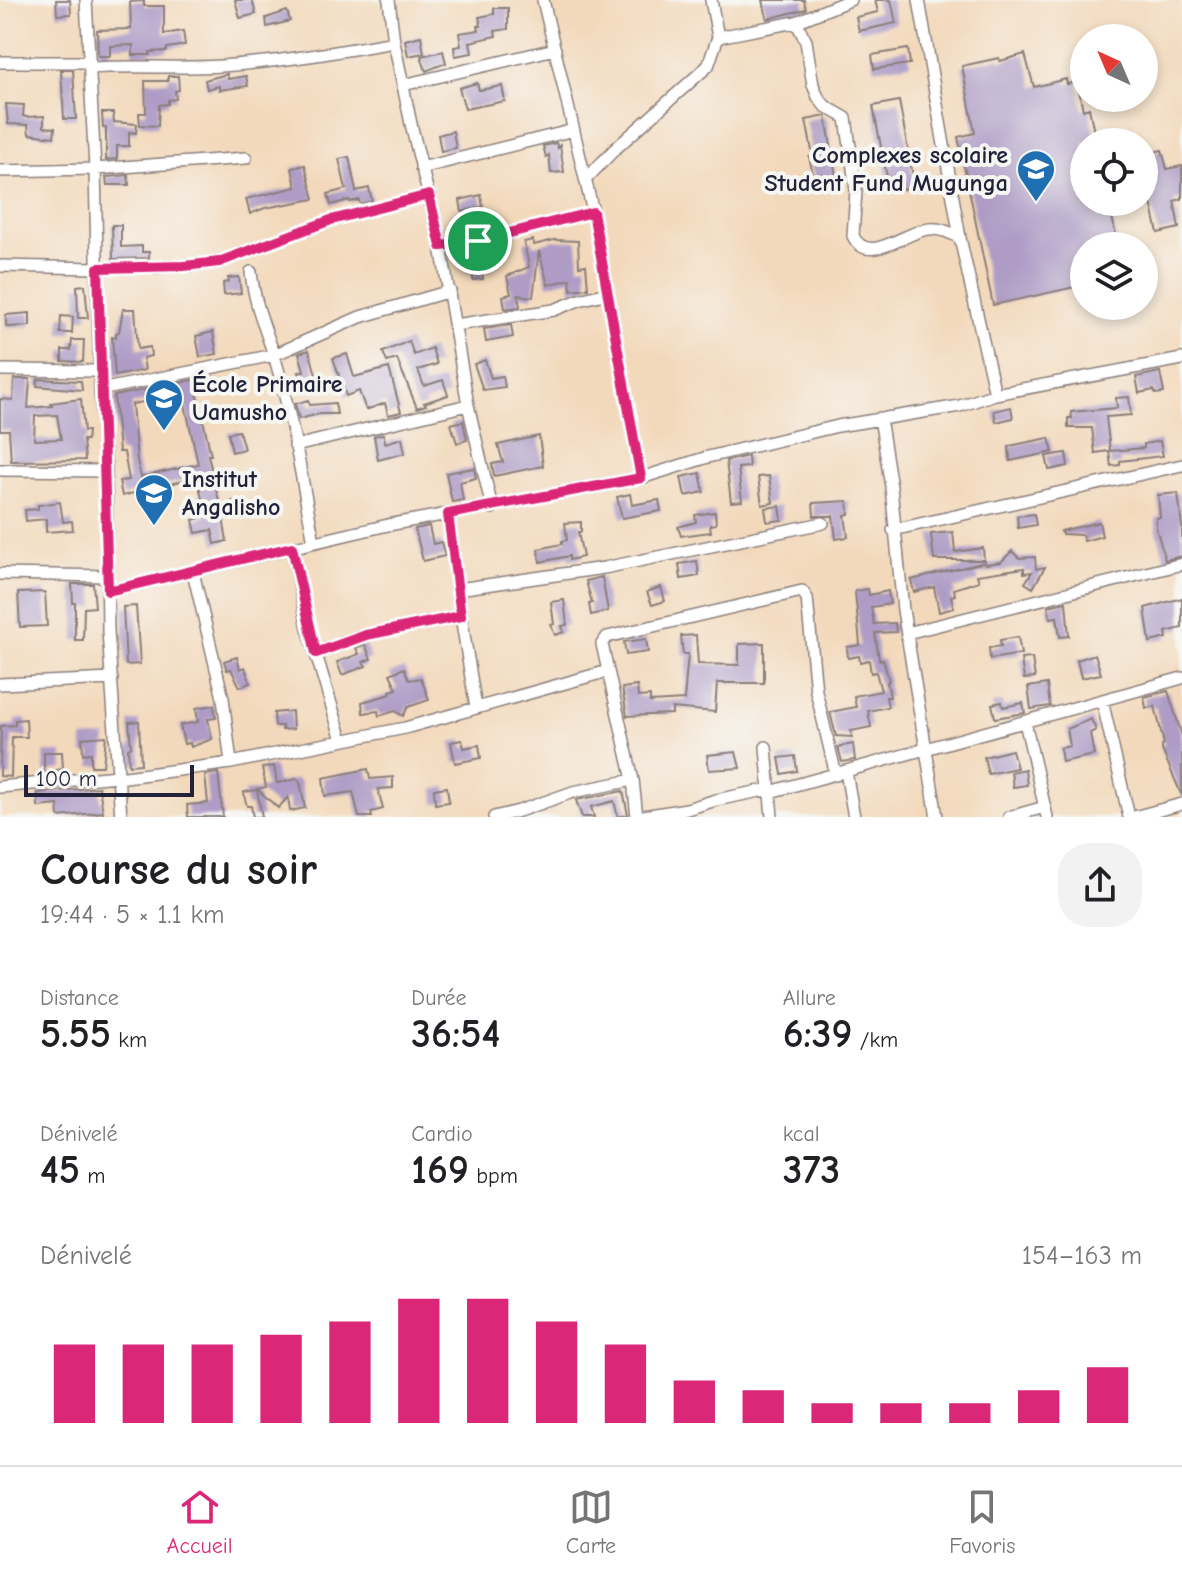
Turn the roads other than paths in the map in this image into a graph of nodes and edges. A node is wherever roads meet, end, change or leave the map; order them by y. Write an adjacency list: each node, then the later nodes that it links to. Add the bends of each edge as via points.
1 (86, 0): 12 (street)
2 (543, 0): 10 (street)
3 (711, 0): 8 (street)
4 (850, 0): 7 (street)
5 (919, 0): 22 (street)
6 (393, 1): 9 (street)
7 (796, 22): 8 (street); 22 (street, via 806,41 818,97 846,118 856,190 856,242 879,249 930,229)
8 (718, 37): 19 (street, via 708,66)
9 (394, 42): 12 (street, via 220,66); 13 (street)
10 (555, 49): 13 (street); 14 (street)
11 (0, 62): 12 (street)
12 (90, 65): 17 (street)
13 (403, 85): 16 (street)
14 (574, 130): 16 (street); 19 (street)
15 (246, 158): 17 (street)
16 (421, 168): 20 (street)
17 (95, 169): 18 (street); 25 (street)
18 (0, 171)
19 (586, 179): 21 (street)
20 (429, 195): 23 (street); 25 (street, via 331,220 219,262)
21 (593, 212): 23 (street); 28 (street)
22 (960, 238): 35 (street)
23 (441, 246): 27 (street)
24 (0, 266): 25 (street)
25 (98, 268): 33 (street)
26 (251, 272): 30 (street)
27 (450, 291): 29 (street); 30 (street, via 360,317)
28 (608, 293): 29 (street, via 554,310); 42 (street)
29 (455, 325): 36 (street)
30 (274, 355): 34 (street); 38 (street)
31 (1182, 359): 35 (street)
32 (0, 370): 33 (street)
33 (100, 371): 34 (street)
34 (100, 390): 41 (street)
35 (995, 394): 37 (street, via 960,406)
36 (468, 405): 38 (street); 43 (street)
37 (880, 418): 42 (street, via 708,457); 46 (street)
38 (295, 446): 47 (street)
39 (1182, 465): 46 (street)
40 (0, 470): 41 (street)
41 (106, 471): 52 (street)
42 (641, 478): 43 (street)
43 (492, 508): 44 (street)
44 (448, 514): 47 (street); 53 (street)
45 (823, 523): 53 (street, via 604,568)
46 (893, 530): 56 (street)
47 (314, 542): 48 (street)
48 (292, 547): 50 (street); 57 (street)
49 (1182, 564): 56 (street)
50 (193, 572): 54 (street); 68 (street, via 223,698)
51 (0, 574): 52 (street)
52 (108, 576): 54 (street)
53 (458, 589): 55 (street)
54 (108, 591): 60 (street)
55 (461, 616): 57 (street, via 366,635); 63 (street)
56 (907, 633): 67 (street)
57 (316, 653): 65 (street)
58 (608, 671): 63 (street); 69 (street, via 602,644 607,637 802,591 816,691); 71 (street)
59 (1182, 678): 62 (street)
60 (112, 679): 61 (street); 70 (street)
61 (0, 684)
62 (1102, 700): 64 (street); 84 (street)
63 (476, 708): 65 (street)
64 (1025, 722): 67 (street); 75 (street)
65 (342, 740): 68 (street)
66 (766, 747): 73 (street)
67 (926, 749): 69 (street); 82 (street)
68 (231, 763): 70 (street)
69 (841, 773): 73 (street); 81 (street)
70 (117, 777): 72 (street); 77 (street)
71 (633, 780): 76 (street, via 573,792); 79 (street)
72 (0, 787)
73 (770, 790): 79 (street); 80 (street)
74 (1182, 804): 84 (street)
75 (1046, 812): 83 (street)
76 (520, 814): 78 (street)
77 (121, 817)
78 (494, 817)
79 (637, 817)
80 (772, 817)
81 (854, 817)
82 (937, 817)
83 (1009, 817)
84 (1132, 817)

